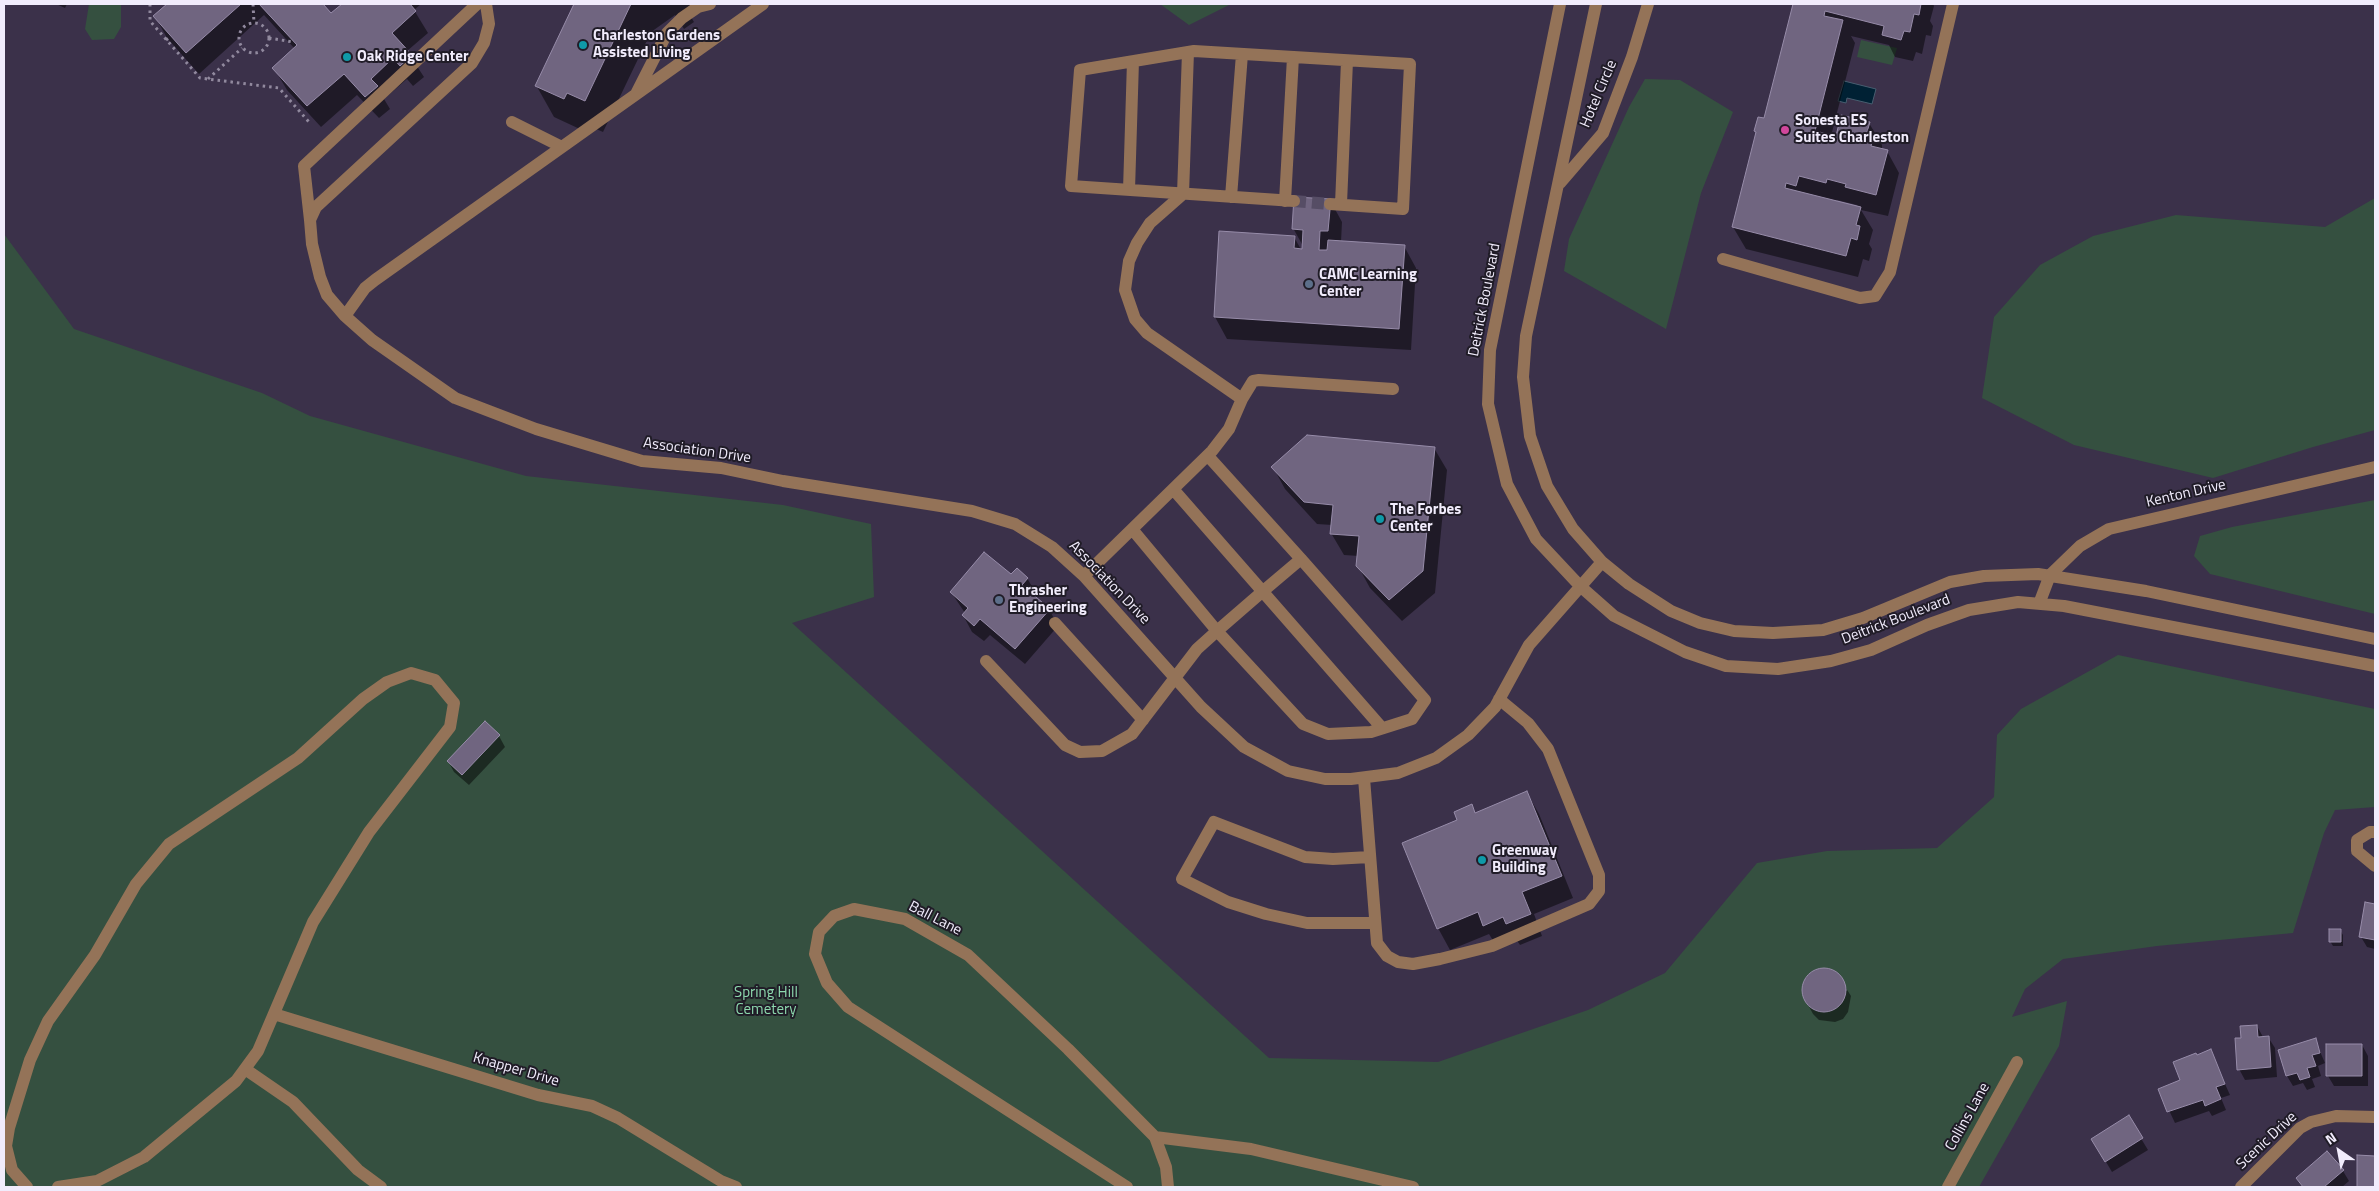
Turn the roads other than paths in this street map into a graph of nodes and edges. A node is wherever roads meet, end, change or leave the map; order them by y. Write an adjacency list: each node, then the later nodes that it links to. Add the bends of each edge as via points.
1 (477, 4): 21 (street, Association Drive, via 304,166)
2 (486, 4): 21 (street, via 489,24 484,43 472,64 316,207)
3 (710, 4): 14 (street, via 698,7 667,32)
4 (763, 4): 14 (street)
5 (1560, 4): 34 (street, Deitrick Boulevard, via 1490,350 1488,404 1507,484 1536,539)
6 (1596, 4): 17 (street, Deitrick Boulevard)
7 (1648, 4): 17 (street, Hotel Circle, via 1603,133)
8 (1953, 4): 22 (street, via 1890,272 1875,296 1860,298)
9 (1188, 52): 10 (street); 13 (street); 19 (street)
10 (1242, 54): 11 (street); 20 (street)
11 (1293, 57): 12 (street); 20 (street, via 1289,201)
12 (1347, 60): 12 (street, via 1410,64 1403,208 1336,204)
13 (1133, 61): 18 (street); 18 (street, via 1080,70 1071,186)
14 (634, 96): 16 (street)
15 (512, 122): 16 (street)
16 (562, 147): 23 (street, via 375,280 365,288)
17 (1558, 185): 31 (street, Deitrick Boulevard, via 1526,336 1523,377 1530,436 1547,486 1573,529)
18 (1129, 190): 19 (street)
19 (1183, 194): 20 (street); 25 (street, via 1150,223 1137,243 1128,261 1125,290 1135,319 1147,333)
20 (1232, 197)
21 (310, 220): 23 (street, Association Drive, via 320,277 327,295)
22 (1723, 259)
23 (345, 316): 33 (street, Association Drive, via 372,340 455,398 536,429 642,461 721,468 792,483 972,511 1015,524 1052,547)
24 (1393, 389): 25 (street, via 1253,381)
25 (1242, 399): 26 (street, via 1229,429)
26 (1208, 456): 28 (street); 30 (street)
27 (2375, 467): 32 (street, Kenton Drive, via 2109,529 2080,546)
28 (1173, 489): 29 (street); 35 (street)
29 (1132, 528): 33 (street); 38 (street)
30 (1301, 559): 35 (street); 45 (street, via 1425,700 1412,719)
31 (1602, 562): 32 (street, Deitrick Boulevard, via 1671,611 1700,623 1734,631 1823,630 1862,618 1950,582 2010,574); 34 (street, Association Drive)
32 (2050, 575): 36 (street, Kenton Drive); 39 (street, Deitrick Boulevard, via 2146,591)
33 (1084, 576): 42 (street, Association Drive)
34 (1580, 586): 36 (street, Deitrick Boulevard, via 1614,616 1685,652 1726,666 1778,669 1831,661 1871,650 1969,610 2018,602); 43 (street, Association Drive, via 1529,645)
35 (1262, 592): 38 (street); 45 (street)
36 (2040, 604): 41 (street, Deitrick Boulevard)
37 (1055, 623): 44 (street)
38 (1218, 631): 42 (street, via 1197,649); 45 (street, via 1303,724 1328,734 1371,732)
39 (2375, 639)
40 (986, 660): 44 (street, via 1065,745 1080,752 1102,751 1118,743 1132,734)
41 (2375, 666)
42 (1176, 679): 44 (street); 46 (street, Association Drive, via 1201,708 1244,747 1288,771 1325,779)
43 (1499, 699): 46 (street, Association Drive, via 1468,735 1436,758 1398,773); 50 (street, via 1528,723 1548,749 1598,875 1599,891 1589,904 1492,946 1412,964 1387,956 1377,942)
44 (1143, 720)
45 (1382, 728)
46 (1364, 778): 48 (street)
47 (2375, 832): 49 (street, via 2357,840 2357,851)
48 (1370, 857): 50 (street); 50 (street, via 1305,858 1214,822 1182,879 1228,902 1266,914 1307,923)
49 (2375, 866)
50 (1375, 923)
51 (274, 1014): 53 (street, via 258,1051); 56 (street, via 313,922 369,832 450,727 454,703 435,680 411,674 387,682 298,758 169,844 136,884 95,955 48,1022 30,1060 6,1146 12,1170); 59 (street, Knapper Drive, via 538,1095 592,1106)
52 (2017, 1062): 63 (street, Collins Lane)
53 (245, 1069): 57 (street, via 236,1081 144,1158 97,1181); 58 (street, via 293,1102 358,1170)
54 (2375, 1117): 64 (street, Scenic Drive, via 2336,1116 2311,1122 2300,1128)
55 (1155, 1137): 60 (street, Ball Lane, via 968,954 905,919 854,909 834,916 820,932 815,954 827,983 848,1007); 61 (street, Ball Lane, via 1166,1166); 62 (street, via 1251,1149)
56 (27, 1187)
57 (58, 1187)
58 (382, 1187)
59 (736, 1187)
60 (1127, 1187)
61 (1168, 1187)
62 (1413, 1187)
63 (1948, 1187)
64 (2241, 1187)

